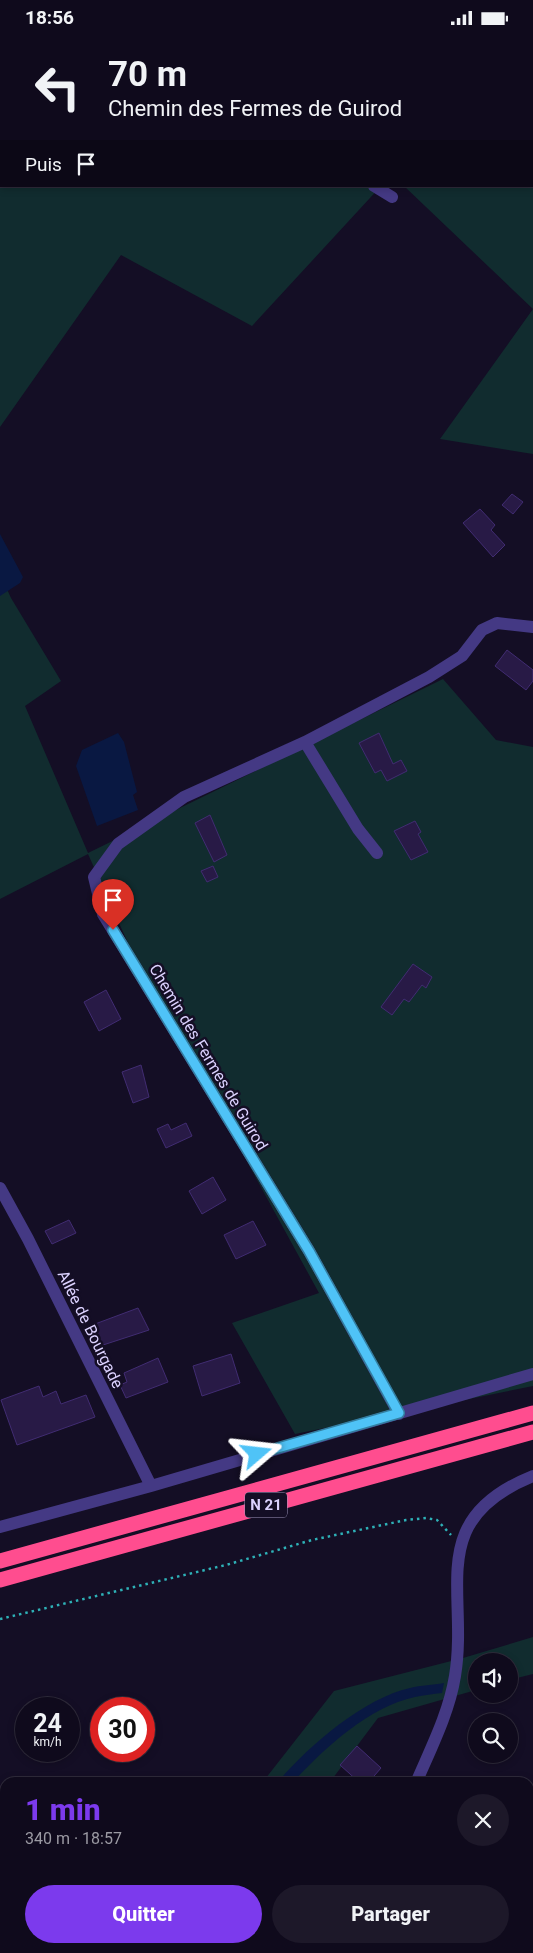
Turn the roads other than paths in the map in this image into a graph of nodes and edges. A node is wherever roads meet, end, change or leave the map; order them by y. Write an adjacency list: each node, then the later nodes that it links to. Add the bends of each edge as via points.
1 (376, 187): 2 (street)
2 (392, 197)
3 (533, 627): 4 (street, Chemin des Fermes de Guirod, via 497,623 482,630 462,656)
4 (306, 742): 5 (street, via 358,829); 8 (street, Chemin des Fermes de Guirod, via 184,797 118,844 94,877 103,914 309,1251)
5 (378, 853)
6 (0, 1188): 12 (street, Allée de Bourgade)
7 (533, 1373): 8 (street)
8 (399, 1413): 12 (street)
9 (533, 1413): 14 (highway, N 21)
10 (533, 1432): 15 (highway, N 21)
11 (533, 1476): 16 (street, via 503,1490 484,1505 471,1525 457,1559 456,1674 452,1694)
12 (151, 1486): 13 (street)
13 (0, 1527)
14 (0, 1561)
15 (0, 1580)
16 (419, 1777)

